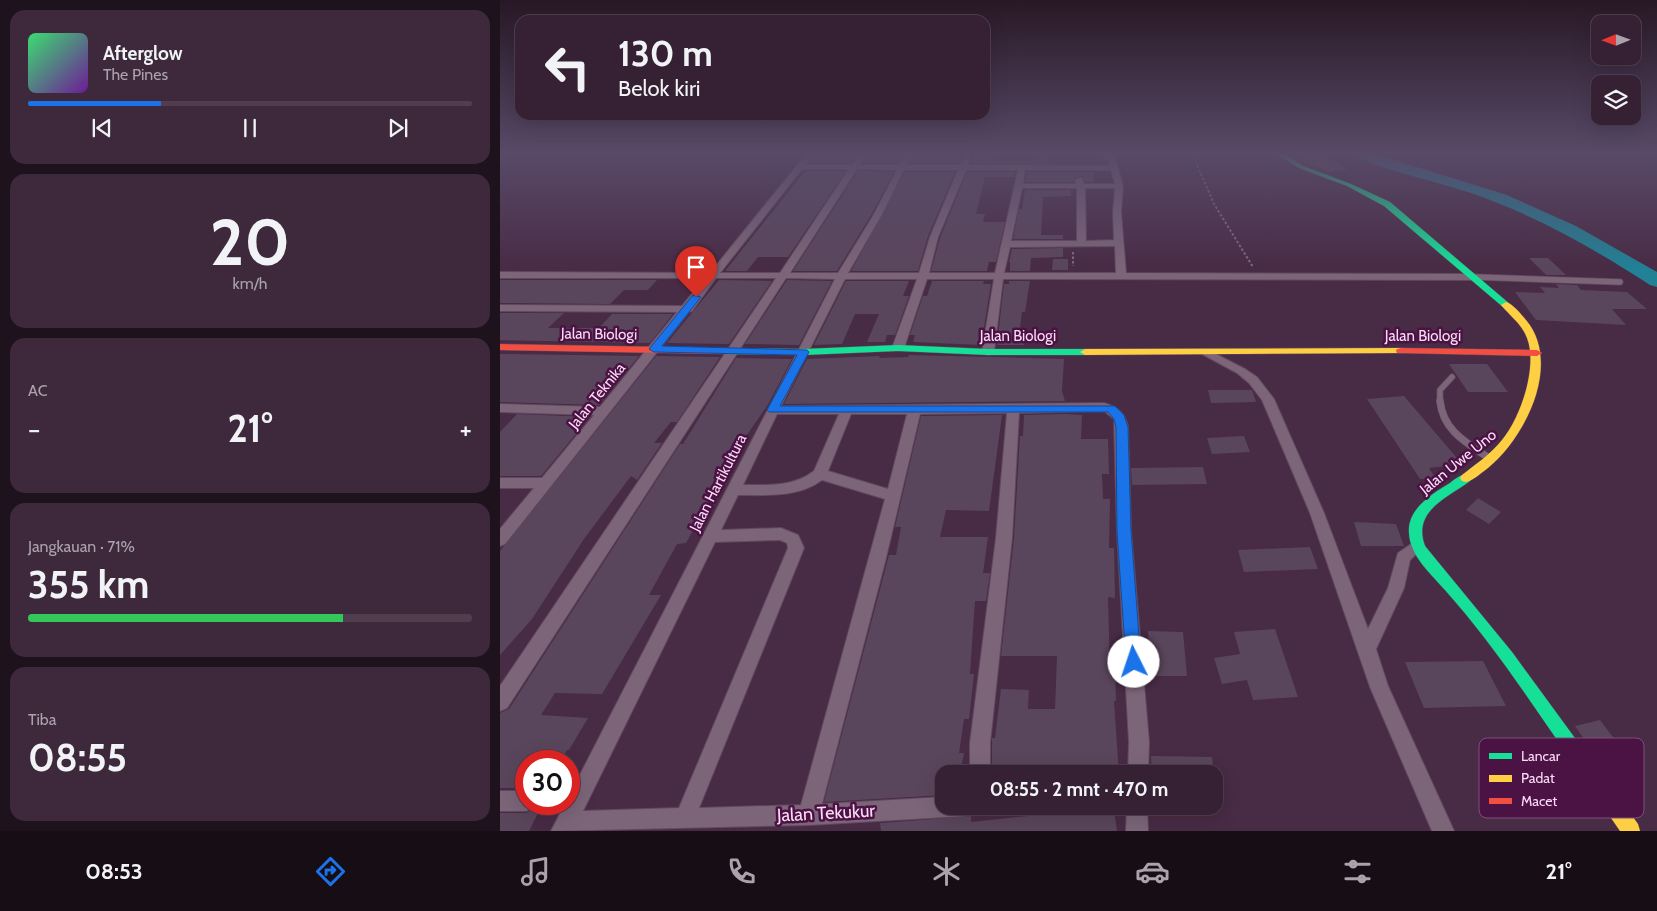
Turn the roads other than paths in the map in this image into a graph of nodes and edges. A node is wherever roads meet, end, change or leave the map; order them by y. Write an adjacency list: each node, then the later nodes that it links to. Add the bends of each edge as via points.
1 (780, 192): 13 (street, Jalan Teknika)
2 (839, 192): 14 (street)
3 (888, 192): 15 (street, Jalan Hartikultura)
4 (953, 192): 16 (street, via 934,237)
5 (1018, 192): 11 (street)
6 (1082, 192): 9 (street)
7 (1119, 192): 10 (street)
8 (1363, 192): 19 (street, Jalan Uwe Uno, via 1387,204)
9 (1076, 243): 10 (street); 11 (street)
10 (1118, 243): 18 (street)
11 (1005, 244): 17 (street)
12 (500, 275): 13 (street)
13 (714, 275): 14 (street); 22 (street, Jalan Teknika)
14 (783, 276): 15 (street); 26 (street)
15 (841, 276): 16 (street); 27 (street, Jalan Hartikultura)
16 (923, 276): 17 (street); 24 (street)
17 (999, 276): 18 (street); 28 (street)
18 (1121, 276): 19 (street)
19 (1473, 277): 20 (lane); 30 (street, Jalan Uwe Uno, via 1519,316 1532,336)
20 (1620, 282)
21 (500, 308): 22 (street)
22 (688, 309): 25 (street, Jalan Teknika)
23 (500, 347): 25 (street, Jalan Biologi)
24 (898, 348): 27 (street, Jalan Biologi); 28 (street, Jalan Biologi)
25 (654, 349): 26 (street, Jalan Biologi); 37 (street, Jalan Teknika)
26 (735, 350): 27 (street, Jalan Biologi); 48 (street, via 683,423)
27 (804, 352): 35 (street, Jalan Hartikultura)
28 (988, 352): 29 (street, Jalan Biologi)
29 (1206, 352): 30 (street, Jalan Biologi); 47 (street, via 1253,380 1268,399 1318,512)
30 (1537, 353): 38 (street, Jalan Uwe Uno, via 1537,372 1520,419 1511,438)
31 (1452, 377): 38 (lane, via 1440,390 1442,417 1452,431)
32 (500, 408): 37 (street)
33 (915, 408): 34 (street); 36 (street); 43 (street)
34 (847, 409): 35 (street); 39 (street)
35 (773, 410): 42 (street, Jalan Hartikultura)
36 (1012, 410): 50 (street, via 1004,538); 51 (street, via 1104,407 1120,418)
37 (604, 411): 41 (street, Jalan Teknika)
38 (1490, 459): 46 (street, Jalan Uwe Uno, via 1430,502 1415,529)
39 (820, 474): 42 (street, via 802,486); 43 (street)
40 (500, 483): 41 (street)
41 (547, 483): 45 (street, Jalan Teknika)
42 (732, 490): 44 (street, Jalan Hartikultura)
43 (893, 496): 56 (street)
44 (710, 536): 52 (street, Jalan Hartikultura); 58 (street, via 781,534 793,539 796,548)
45 (500, 540)
46 (1417, 546): 47 (street, via 1403,557 1396,588); 49 (street, via 1456,592)
47 (1367, 649): 62 (street, via 1379,687)
48 (500, 702)
49 (1565, 738)
50 (980, 765)
51 (1138, 765)
52 (580, 786)
53 (500, 801): 54 (street)
54 (515, 801)
55 (935, 808): 56 (street, Jalan Tekukur)
56 (809, 815): 58 (street, Jalan Tekukur)
57 (1137, 815): 61 (street)
58 (685, 818): 60 (street, Jalan Tekukur)
59 (1622, 818): 63 (street)
60 (564, 826)
61 (1137, 831)
62 (1443, 831)
63 (1631, 831)

